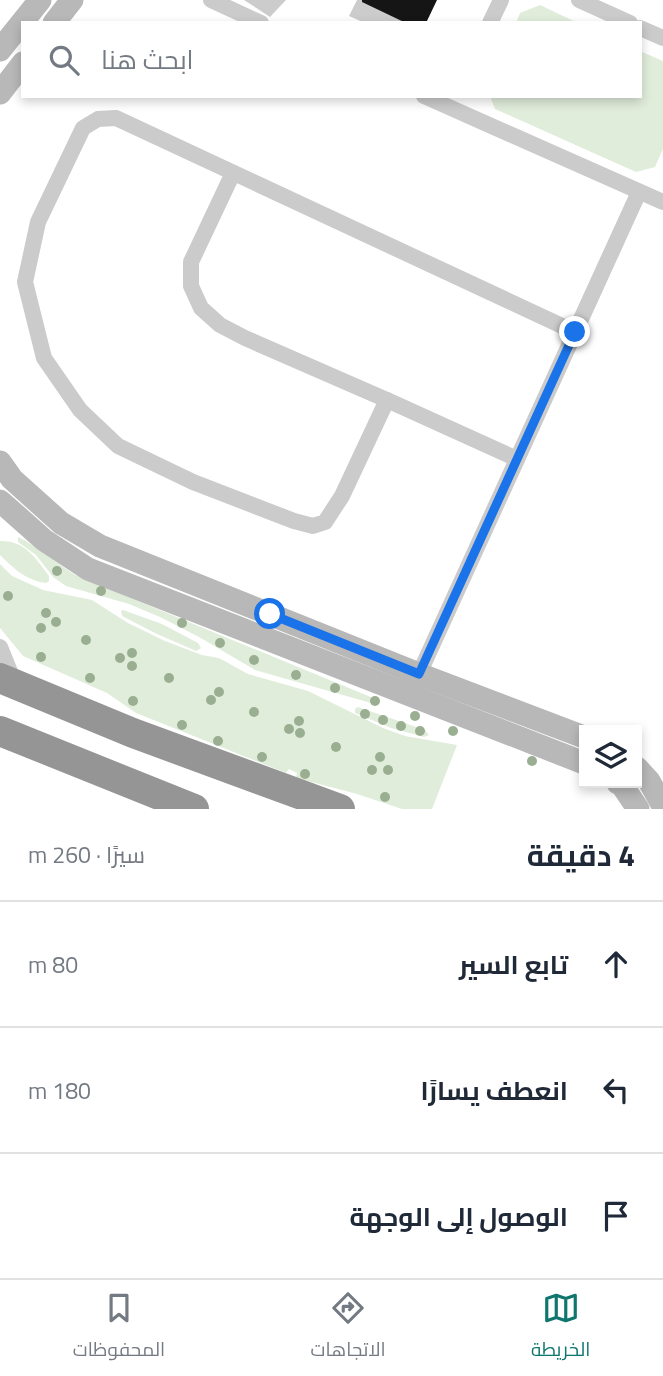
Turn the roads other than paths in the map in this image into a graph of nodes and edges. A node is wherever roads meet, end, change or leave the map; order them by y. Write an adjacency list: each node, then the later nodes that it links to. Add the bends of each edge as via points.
1 (40, 0): 6 (main road)
2 (72, 0): 7 (main road)
3 (211, 0): 8 (street)
4 (500, 0): 9 (street)
5 (579, 0): 10 (street)
6 (23, 21)
7 (56, 21)
8 (257, 21)
9 (491, 21)
10 (626, 21)
11 (21, 24): 14 (main road)
12 (642, 29): 13 (street)
13 (663, 38)
14 (0, 50)
15 (21, 66): 16 (main road)
16 (0, 93)
17 (434, 98): 18 (street)
18 (454, 102): 20 (street)
19 (233, 173): 22 (street); 23 (street, via 191,262 191,286 201,307 220,325 245,338); 23 (street, via 116,118 98,119 83,128 38,222 25,282 44,358 80,410 118,446 193,482 313,526 325,522 342,496)
20 (639, 191): 21 (street); 22 (street)
21 (663, 202)
22 (575, 332): 24 (street)
23 (387, 400): 24 (street)
24 (517, 459): 28 (street)
25 (0, 462): 28 (main road, via 12,479 61,523 100,546)
26 (0, 501): 30 (main road, via 44,540 88,569)
27 (0, 647): 29 (street)
28 (419, 674): 30 (street); 32 (main road)
29 (7, 681): 38 (highway)
30 (409, 695): 33 (main road)
31 (0, 731): 37 (highway)
32 (579, 735)
33 (579, 761)
34 (642, 773): 36 (main road)
35 (624, 788): 39 (main road)
36 (663, 806)
37 (194, 809)
38 (340, 809)
39 (638, 809)

